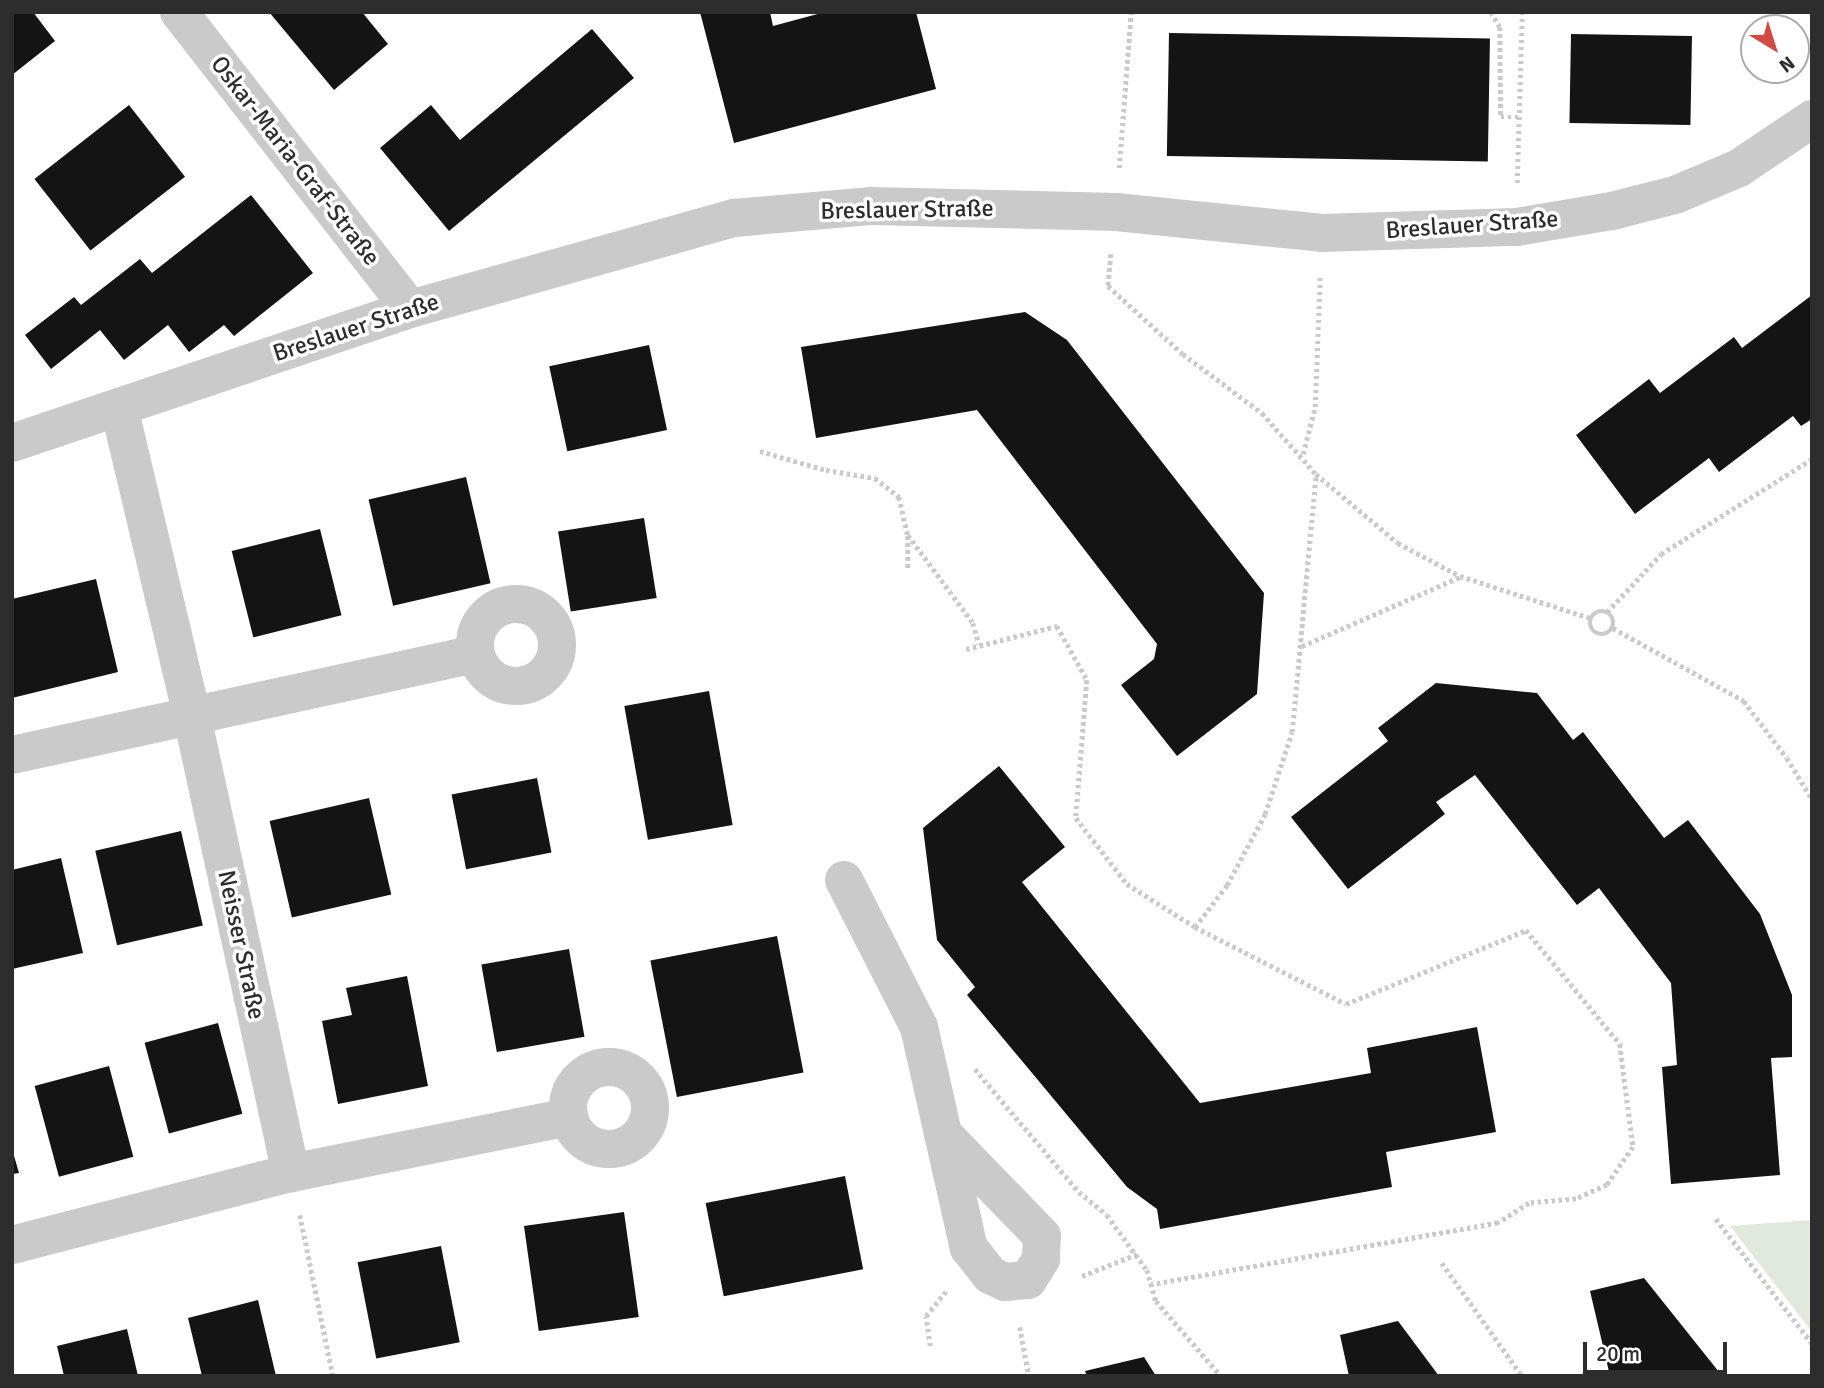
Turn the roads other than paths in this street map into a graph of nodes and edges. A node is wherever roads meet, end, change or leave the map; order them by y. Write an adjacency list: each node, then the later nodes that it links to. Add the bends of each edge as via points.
1 (179, 12): 3 (street, Oskar-Maria-Graf-Straße)
2 (1812, 119): 3 (street, Breslauer Straße, via 1739,168 1675,195 1517,227 1322,233 1116,212 872,206 734,218)
3 (410, 309): 4 (street, Breslauer Straße)
4 (119, 407): 5 (street, Breslauer Straße); 7 (street, Neisser Straße)
5 (12, 443)
6 (475, 654): 7 (street)
7 (192, 716): 8 (street); 12 (street, Neisser Straße)
8 (12, 755)
9 (844, 880): 11 (street, via 919,1027)
10 (569, 1117): 12 (street)
11 (943, 1134): 11 (street, via 969,1248 990,1275 1005,1282 1028,1280 1041,1259 1042,1236)
12 (291, 1174): 13 (street)
13 (12, 1245)

